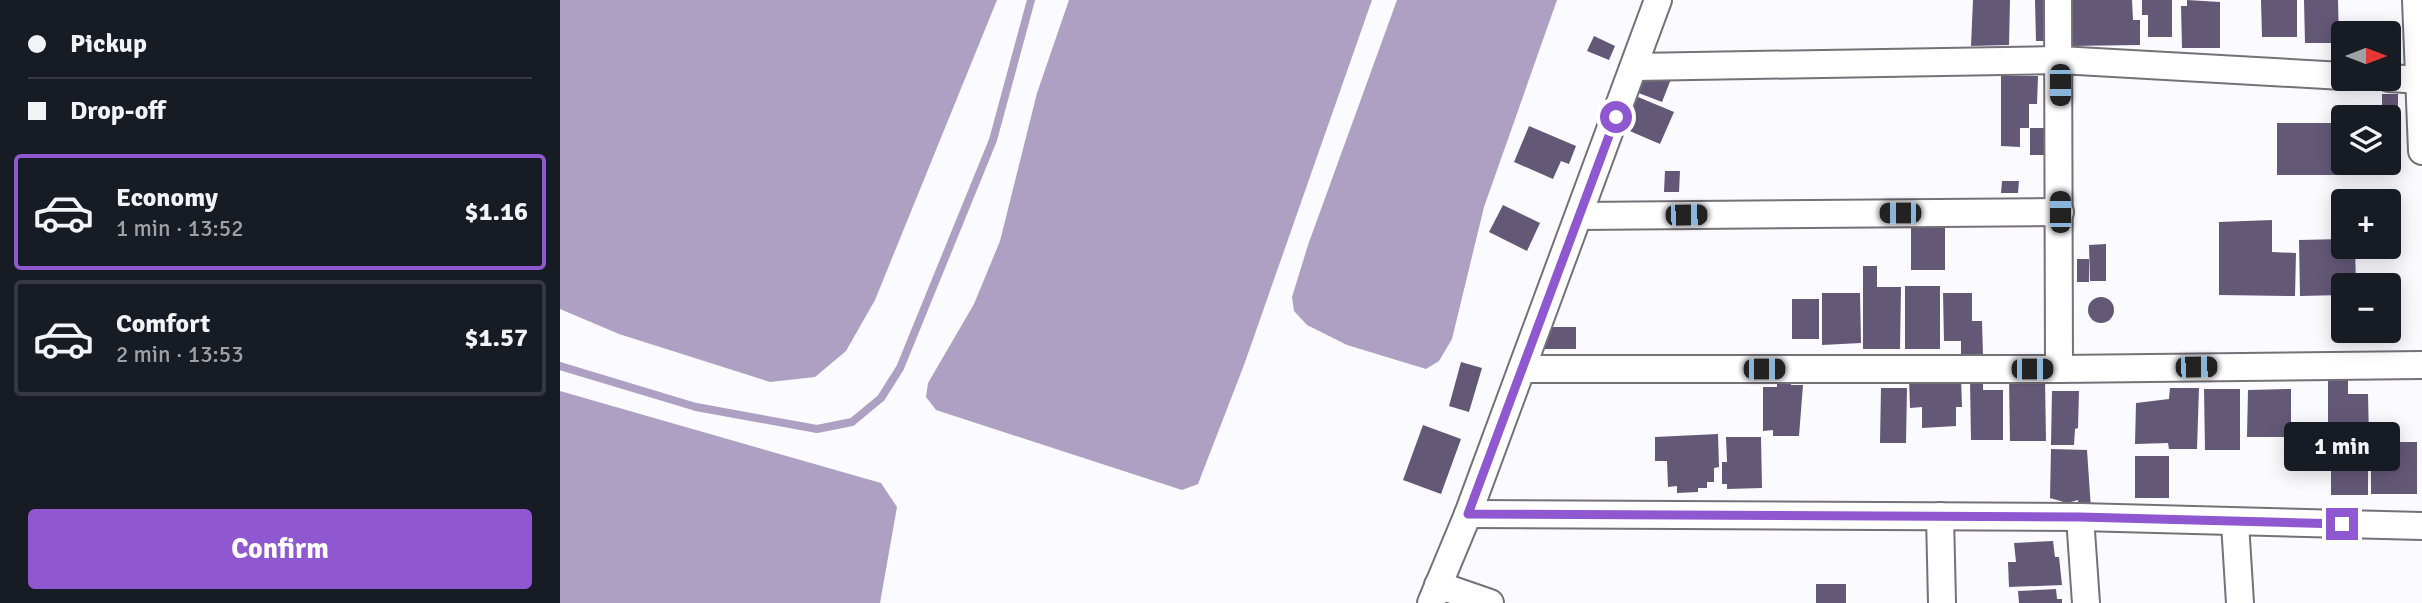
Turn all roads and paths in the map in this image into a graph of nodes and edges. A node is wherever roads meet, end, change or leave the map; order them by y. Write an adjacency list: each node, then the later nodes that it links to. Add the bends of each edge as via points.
1 (1658, 0): 5 (street)
2 (2058, 0): 4 (street)
3 (2416, 0): 8 (street)
4 (2060, 60): 5 (street); 6 (street); 10 (street)
5 (1635, 67): 11 (street)
6 (2331, 75)
7 (2401, 79): 8 (street)
8 (2420, 80): 9 (street)
9 (2422, 150)
10 (2060, 212): 11 (street); 14 (street)
11 (1579, 216): 13 (street)
12 (2422, 365): 14 (street)
13 (1522, 369): 14 (street); 15 (street)
14 (2059, 369)
15 (1468, 514): 16 (street); 20 (street)
16 (1940, 516): 17 (street); 22 (street)
17 (2080, 517): 18 (street); 23 (street)
18 (2235, 523): 19 (street); 24 (street)
19 (2422, 526)
20 (1435, 594): 21 (street)
21 (1490, 603)
22 (1942, 603)
23 (2086, 603)
24 (2240, 603)

